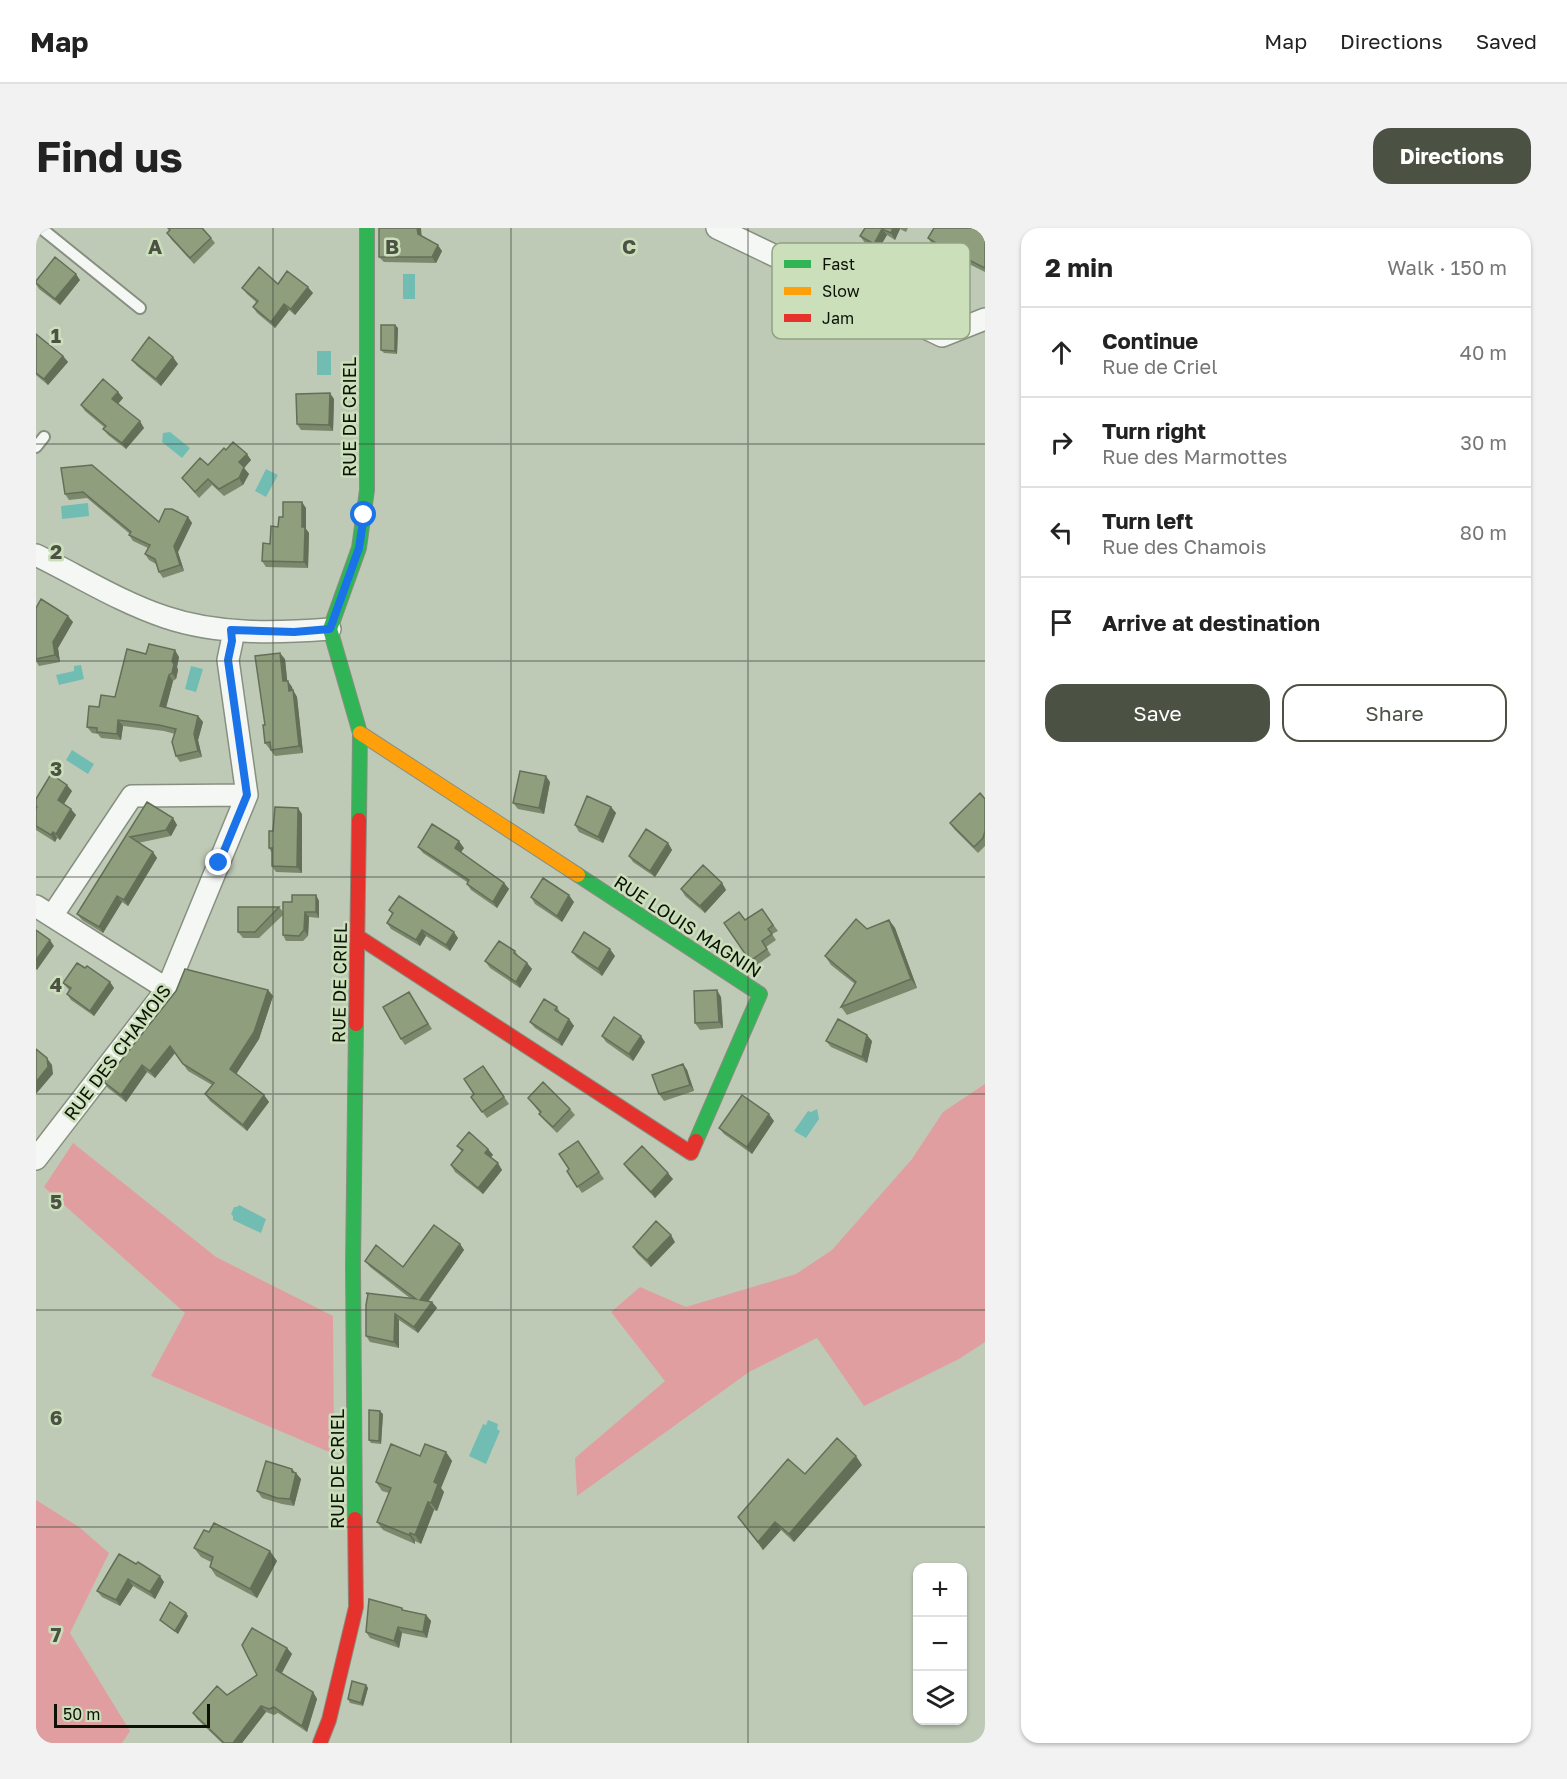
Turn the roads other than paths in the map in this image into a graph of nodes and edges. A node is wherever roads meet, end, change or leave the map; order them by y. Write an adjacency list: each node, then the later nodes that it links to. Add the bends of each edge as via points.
1 (41, 228): 5 (lane)
2 (367, 228): 11 (street, RUE DE CRIEL, via 367,490 359,548)
3 (717, 228): 4 (street)
4 (772, 254)
5 (140, 308)
6 (985, 318): 7 (street)
7 (970, 324)
8 (44, 437): 9 (lane)
9 (36, 447)
10 (36, 555): 12 (street, via 108,593 165,617)
11 (330, 629): 12 (street); 13 (street, RUE DE CRIEL)
12 (231, 630): 14 (street, via 228,660)
13 (360, 733): 16 (street, RUE DE CRIEL); 16 (street, RUE LOUIS MAGNIN, via 760,994 691,1153)
14 (247, 795): 15 (street, via 132,796); 17 (street, RUE DES CHAMOIS)
15 (44, 911): 17 (street)
16 (357, 936): 19 (street, RUE DE CRIEL, via 353,1265 356,1607)
17 (167, 989): 18 (street, RUE DES CHAMOIS)
18 (36, 1159)
19 (320, 1743)

